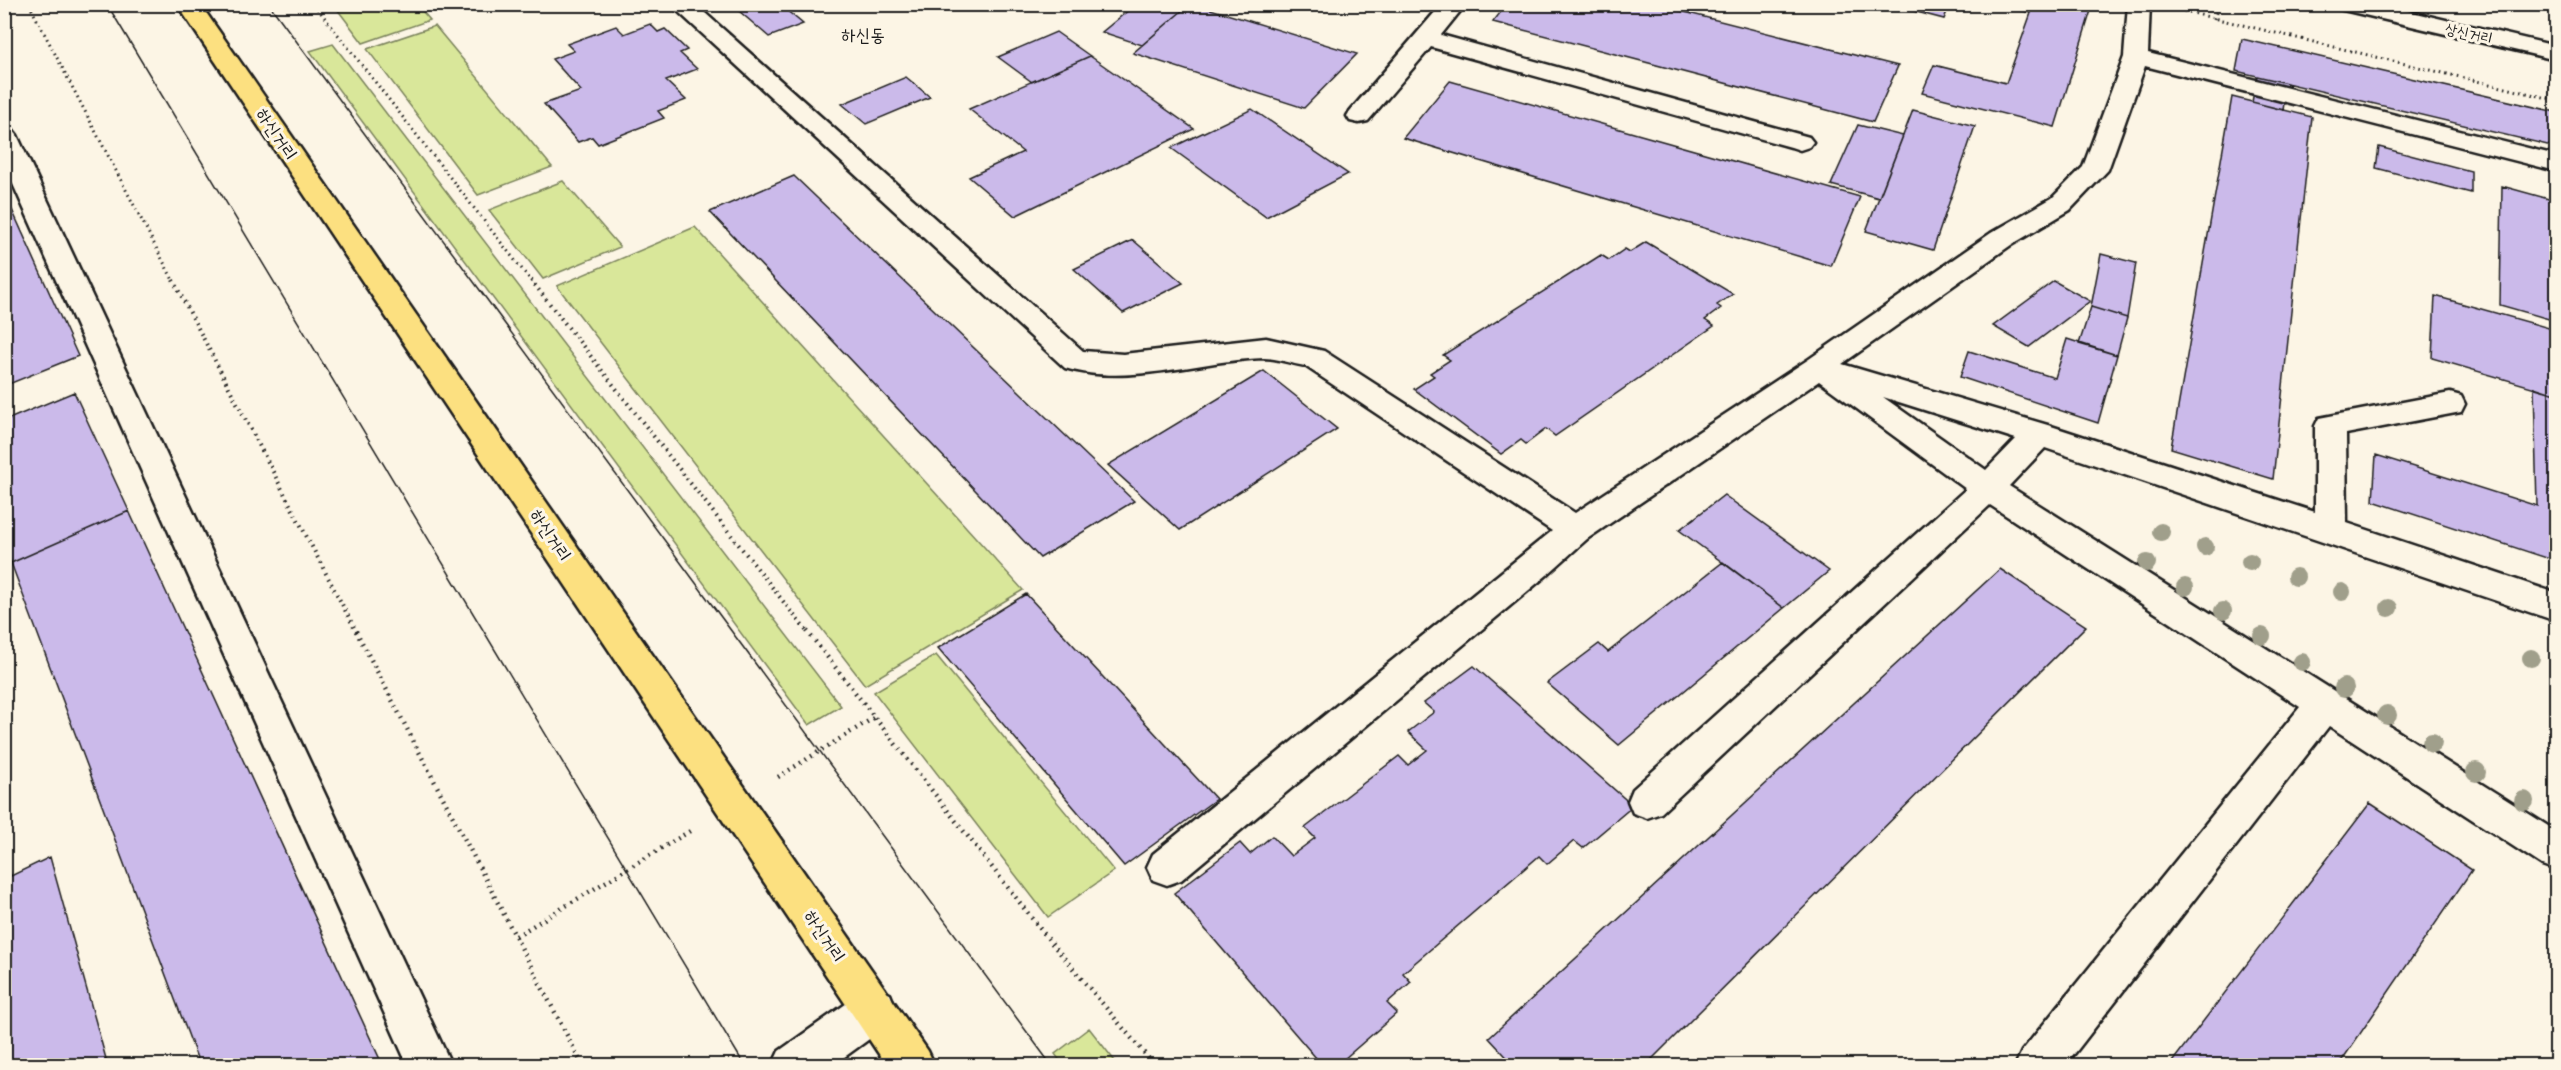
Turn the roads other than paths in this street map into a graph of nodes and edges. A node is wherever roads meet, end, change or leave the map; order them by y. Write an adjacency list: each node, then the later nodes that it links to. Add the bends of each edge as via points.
1 (189, 4): 24 (main road, 하신거리)
2 (681, 4): 18 (street, via 1075,361 1124,363 1266,348 1314,358)
3 (1455, 4): 6 (street)
4 (2139, 4): 8 (street)
5 (2347, 4): 7 (street, 상신거리)
6 (1425, 38): 9 (street); 11 (street)
7 (2556, 53)
8 (2136, 57): 12 (street); 13 (street, via 2095,170 2061,204 2001,238)
9 (1359, 116)
10 (4, 135): 25 (street)
11 (1800, 142)
12 (2556, 163)
13 (1819, 366): 15 (street); 16 (street); 18 (street)
14 (2450, 404): 17 (street, via 2330,426)
15 (2040, 434): 16 (street); 17 (street)
16 (1988, 488): 20 (street); 21 (street)
17 (2331, 529): 19 (street)
18 (1575, 530): 23 (street)
19 (2556, 607)
20 (2324, 705): 22 (street); 28 (street)
21 (1647, 801)
22 (2556, 852)
23 (1167, 867)
24 (875, 1009): 26 (street); 27 (main road, 하신거리)
25 (430, 1065)
26 (794, 1065)
27 (913, 1065)
28 (2037, 1065)

